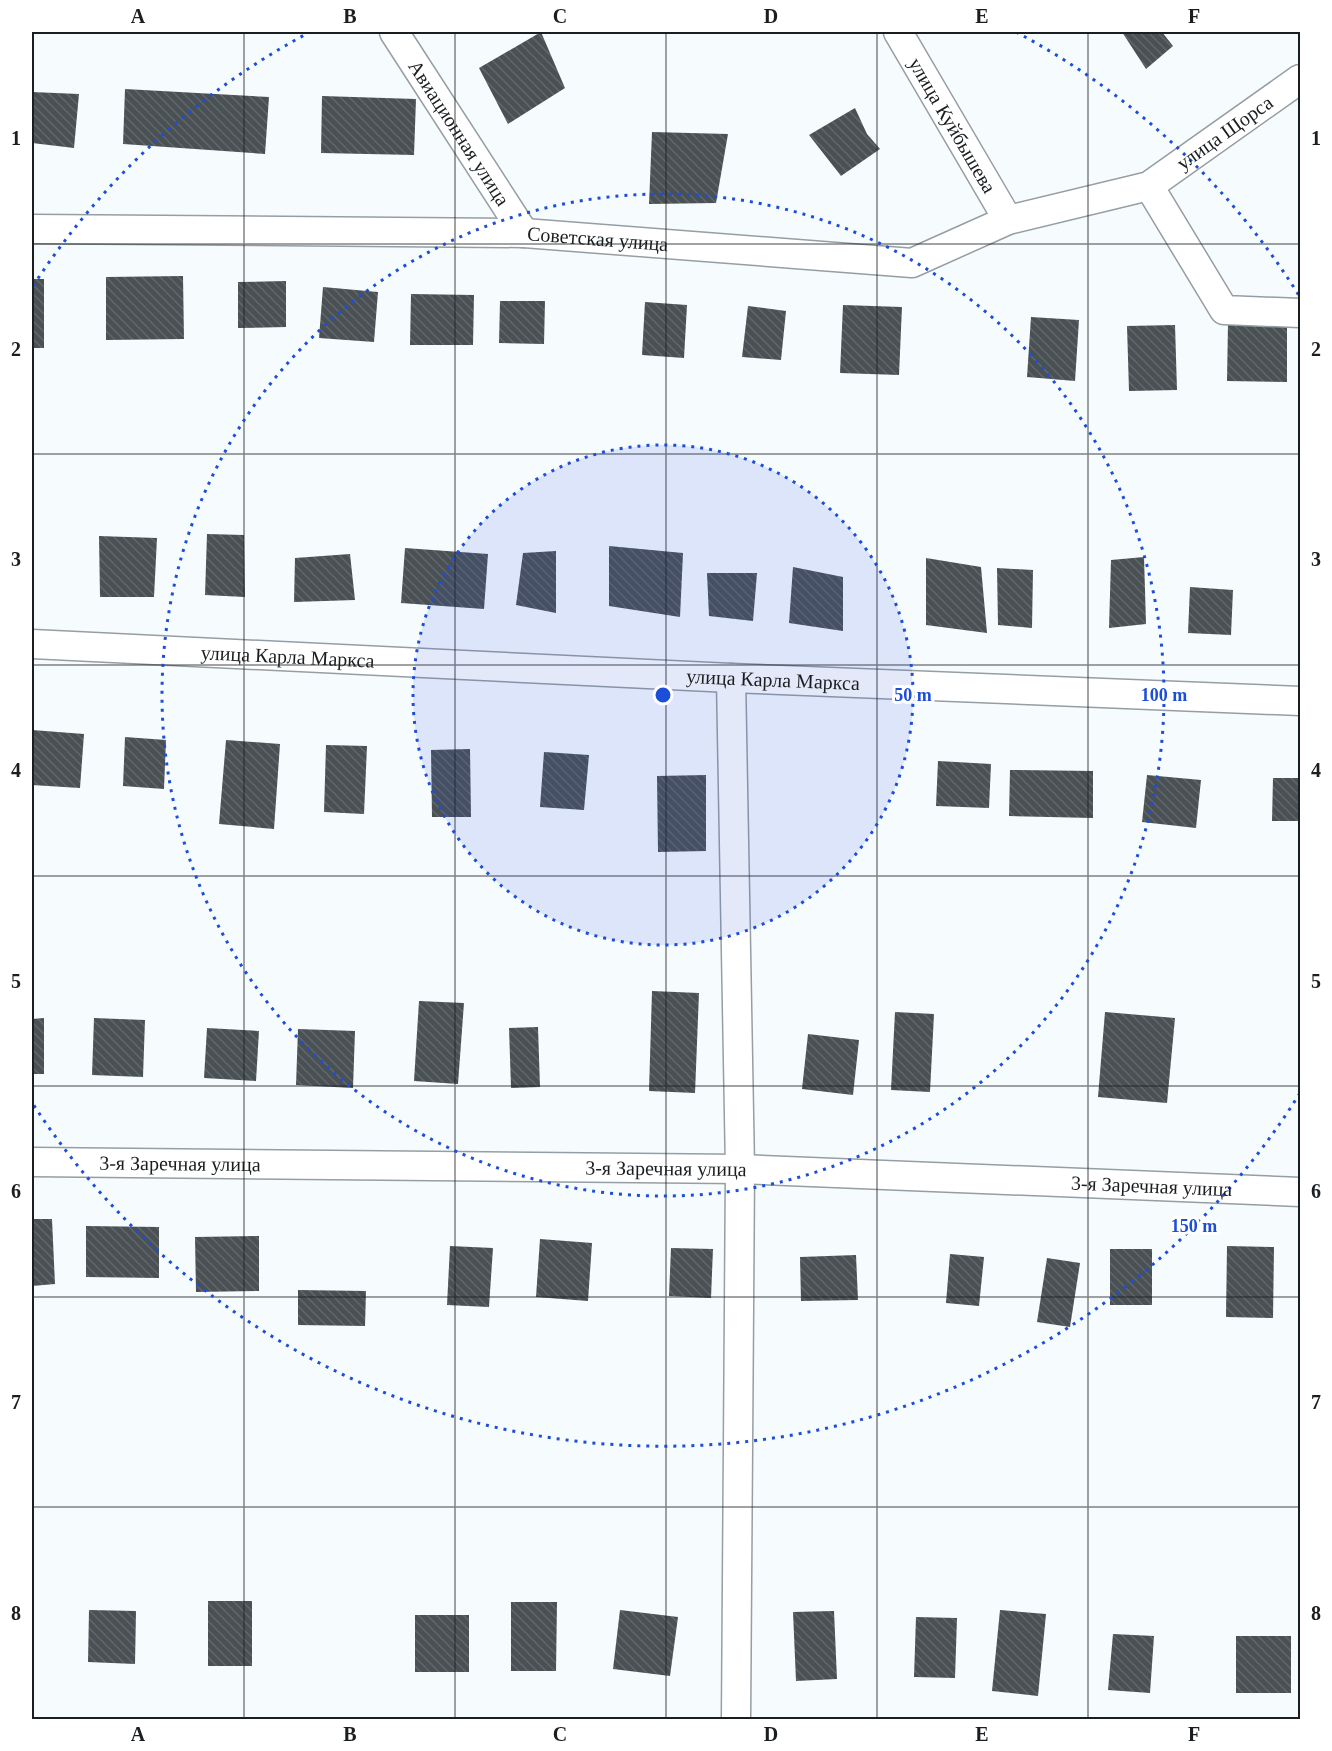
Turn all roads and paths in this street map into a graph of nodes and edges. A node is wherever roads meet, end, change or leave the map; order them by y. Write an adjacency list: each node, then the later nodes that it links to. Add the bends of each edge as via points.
1 (394, 32): 7 (street, Авиационная улица)
2 (898, 32): 5 (street, улица Куйбышева)
3 (1300, 79): 4 (street, улица Щорса)
4 (1149, 186): 5 (street, Советская улица); 8 (street, via 1224,310)
5 (1008, 220): 7 (street, Советская улица, via 912,263)
6 (32, 229): 7 (street, Советская улица)
7 (524, 233)
8 (1300, 313)
9 (32, 644): 10 (street, улица Карла Маркса)
10 (731, 678): 11 (street, улица Карла Маркса); 13 (street)
11 (1300, 700)
12 (32, 1162): 13 (street, 3-я Заречная улица)
13 (740, 1169): 14 (street, 3-я Заречная улица); 15 (street)
14 (1300, 1192)
15 (736, 1719)

